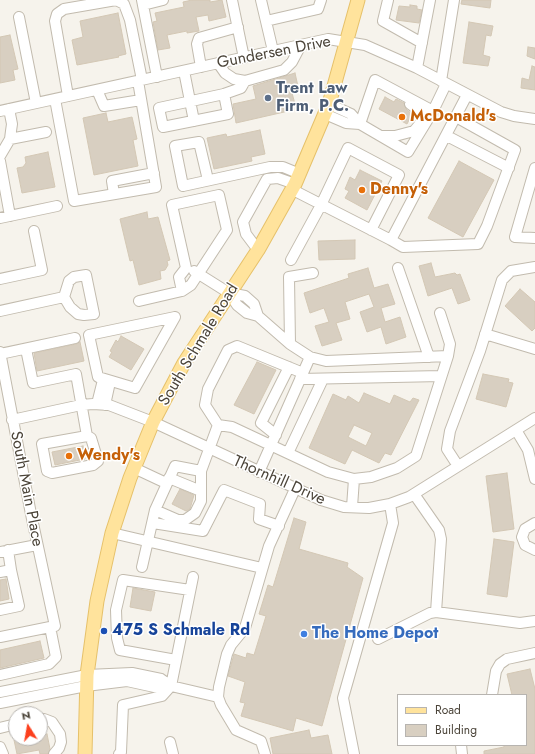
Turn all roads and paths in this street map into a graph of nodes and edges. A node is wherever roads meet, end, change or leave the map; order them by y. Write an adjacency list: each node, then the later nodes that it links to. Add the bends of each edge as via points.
1 (163, 0): 9 (street)
2 (232, 0): 12 (street)
3 (262, 0): 11 (street)
4 (320, 0): 11 (street, via 318,9)
5 (358, 0): 13 (main road, South Schmale Road)
6 (388, 0): 14 (street, via 384,22)
7 (430, 0): 14 (street)
8 (454, 0): 25 (street)
9 (143, 3): 22 (street)
10 (19, 17): 34 (street)
11 (266, 21): 16 (street)
12 (238, 27): 17 (street); 19 (street, via 199,38 197,44)
13 (348, 41): 15 (street, Gundersen Drive, via 328,39); 20 (street, Gundersen Drive, via 365,45); 35 (main road, South Schmale Road)
14 (422, 43): 20 (street)
15 (301, 45): 16 (street, Gundersen Drive); 23 (street, via 292,62 284,70)
16 (273, 51): 17 (street, Gundersen Drive)
17 (244, 58): 18 (street, Gundersen Drive)
18 (218, 63): 19 (street, Gundersen Drive); 23 (street, via 225,73 234,79)
19 (201, 67): 21 (street, Gundersen Drive)
20 (417, 68): 25 (street, Gundersen Drive)
21 (184, 71): 22 (street, Gundersen Drive); 33 (street)
22 (157, 77): 24 (street, Gundersen Drive)
23 (245, 80): 28 (street, via 242,88)
24 (140, 81): 27 (street, Gundersen Drive); 30 (street, via 128,12 124,4 116,0 64,9 57,14 55,21); 32 (street)
25 (443, 82): 29 (street, Gundersen Drive); 37 (street)
26 (389, 88): 37 (street); 41 (street, via 375,80); 43 (street, via 421,112 422,118 414,131 395,136)
27 (97, 90): 30 (street, Gundersen Drive); 32 (street, via 104,106)
28 (224, 94): 33 (street); 40 (street, via 228,114)
29 (467, 94): 38 (street); 39 (street, Gundersen Drive, via 501,112)
30 (68, 96): 31 (street, Gundersen Drive)
31 (55, 99): 32 (street, via 74,201 114,194 112,181 154,173); 34 (street, Gundersen Drive)
32 (141, 100)
33 (190, 101): 40 (street); 40 (street, via 159,108 163,127)
34 (36, 103): 36 (street, Gundersen Drive)
35 (327, 109): 41 (street, via 346,123); 51 (main road, South Schmale Road)
36 (4, 110): 45 (street, via 12,124)
37 (433, 111): 43 (street, via 408,152)
38 (456, 117): 44 (street); 48 (street, via 515,150)
39 (535, 119)
40 (194, 121)
41 (360, 124): 43 (street)
42 (46, 132): 45 (street)
43 (382, 136)
44 (447, 136): 48 (street); 60 (street)
45 (10, 139): 46 (street)
46 (0, 156)
47 (0, 161): 55 (street)
48 (509, 168): 60 (street, via 478,244 404,247)
49 (535, 168): 52 (street)
50 (208, 180): 50 (street, via 183,186 175,146 199,142); 51 (street, via 270,167 283,167)
51 (296, 183): 53 (street); 61 (main road, South Schmale Road); 61 (street, via 278,178 267,179 243,222 246,234)
52 (532, 193): 59 (street, via 515,237)
53 (321, 205): 57 (street); 57 (street, via 348,148 399,175); 62 (street)
54 (58, 206): 55 (street)
55 (10, 216): 56 (street)
56 (0, 218)
57 (371, 230): 60 (street)
58 (34, 231): 68 (street, via 42,270)
59 (535, 237)
60 (391, 240)
61 (258, 250): 70 (main road, South Schmale Road)
62 (291, 260)
63 (535, 267): 75 (street, via 511,271 502,280)
64 (186, 268): 67 (street); 67 (street, via 172,205 219,196 227,230); 69 (street, via 179,277)
65 (398, 268): 82 (street)
66 (313, 273): 77 (street, via 289,277)
67 (198, 274): 69 (street, via 191,286); 70 (street)
68 (0, 279)
69 (182, 291): 72 (street)
70 (230, 293): 77 (street, via 245,296 254,304 258,316); 93 (main road, South Schmale Road, via 188,356)
71 (64, 297): 73 (street)
72 (138, 301)
73 (0, 311)
74 (440, 313): 80 (street, via 450,344)
75 (485, 334): 79 (street); 102 (street, via 450,431 447,449)
76 (75, 338): 78 (street)
77 (290, 344): 81 (street)
78 (26, 349): 83 (street); 90 (street, via 33,384 76,374)
79 (535, 350)
80 (448, 356): 82 (street); 86 (street)
81 (310, 357): 82 (street, via 326,361); 85 (street)
82 (429, 357)
83 (1, 358): 92 (street, South Main Place)
84 (289, 367): 85 (street); 94 (street, via 237,346 228,350 208,389 205,405); 96 (street, via 261,423)
85 (302, 376): 87 (street); 96 (street)
86 (441, 376): 87 (street); 106 (street, via 416,456 397,468 371,477)
87 (322, 379): 100 (street)
88 (107, 381): 88 (street, via 135,388 175,317 89,335 98,378); 89 (street)
89 (101, 404): 90 (street, Thornhill Drive); 93 (street, Thornhill Drive, via 117,407)
90 (81, 405): 92 (street, Thornhill Drive); 97 (street)
91 (535, 418): 95 (street, Thornhill Drive)
92 (12, 420): 120 (street, South Main Place)
93 (153, 422): 99 (street, Thornhill Drive); 103 (main road, South Schmale Road)
94 (218, 426): 98 (street, via 232,427); 99 (street)
95 (516, 430): 101 (street); 102 (street, Thornhill Drive)
96 (276, 435): 98 (street)
97 (87, 436): 97 (street, via 42,444 47,471 52,473 96,463 98,461 95,449 91,438)
98 (272, 445): 100 (street); 105 (street)
99 (210, 450): 104 (street); 105 (street, Thornhill Drive)
100 (288, 453): 106 (street, via 328,472)
101 (533, 460): 107 (street)
102 (458, 466): 111 (street, Thornhill Drive)
103 (134, 468): 108 (street); 118 (main road, South Schmale Road)
104 (201, 471): 108 (street, via 175,466); 110 (street)
105 (259, 472): 109 (street, Thornhill Drive)
106 (354, 479): 113 (street)
107 (535, 479)
108 (168, 480): 110 (street); 114 (street)
109 (295, 489): 113 (street, Thornhill Drive, via 333,505); 117 (street)
110 (201, 491): 114 (street, via 195,513 185,520 178,520)
111 (414, 494): 112 (street, Thornhill Drive); 130 (street, via 439,530 441,539)
112 (390, 504): 113 (street, Thornhill Drive, via 369,508); 153 (street, via 393,523 343,698)
113 (352, 507)
114 (155, 510): 115 (street)
115 (153, 523): 117 (street, via 203,531 224,490 260,504 259,519); 119 (street)
116 (535, 523): 121 (street, via 525,529 522,537 525,545)
117 (279, 526): 124 (street)
118 (112, 533): 119 (street); 138 (main road, South Schmale Road, via 97,601)
119 (147, 542): 123 (street); 124 (street)
120 (37, 544): 122 (street); 132 (street, South Main Place)
121 (535, 550)
122 (4, 551): 125 (street)
123 (142, 567)
124 (262, 568): 142 (street, via 245,628 227,654)
125 (11, 570): 126 (street); 129 (street, via 18,606)
126 (0, 572)
127 (193, 577): 128 (street)
128 (190, 590): 136 (street); 136 (street, via 123,580 116,610 120,650)
129 (0, 610)
130 (436, 612): 131 (street, via 520,623); 134 (street)
131 (535, 621)
132 (52, 626): 133 (street); 137 (street, South Main Place, via 56,658 49,664)
133 (0, 637)
134 (378, 640)
135 (535, 653): 141 (street, via 507,659 500,664 496,671)
136 (176, 660): 139 (street)
137 (0, 675)
138 (87, 680): 139 (street, via 132,673 161,679); 140 (street); 143 (street); 149 (main road, South Schmale Road)
139 (171, 686): 142 (street); 150 (street, via 162,696 122,705)
140 (0, 692)
141 (492, 694)
142 (218, 697): 152 (street, via 236,730 261,741)
143 (0, 703)
144 (48, 721): 147 (street, via 57,728 61,742)
145 (170, 742): 151 (street)
146 (0, 747): 148 (street)
147 (58, 753)
148 (3, 754)
149 (86, 754)
150 (119, 754)
151 (173, 754)
152 (265, 754)
153 (354, 754)

